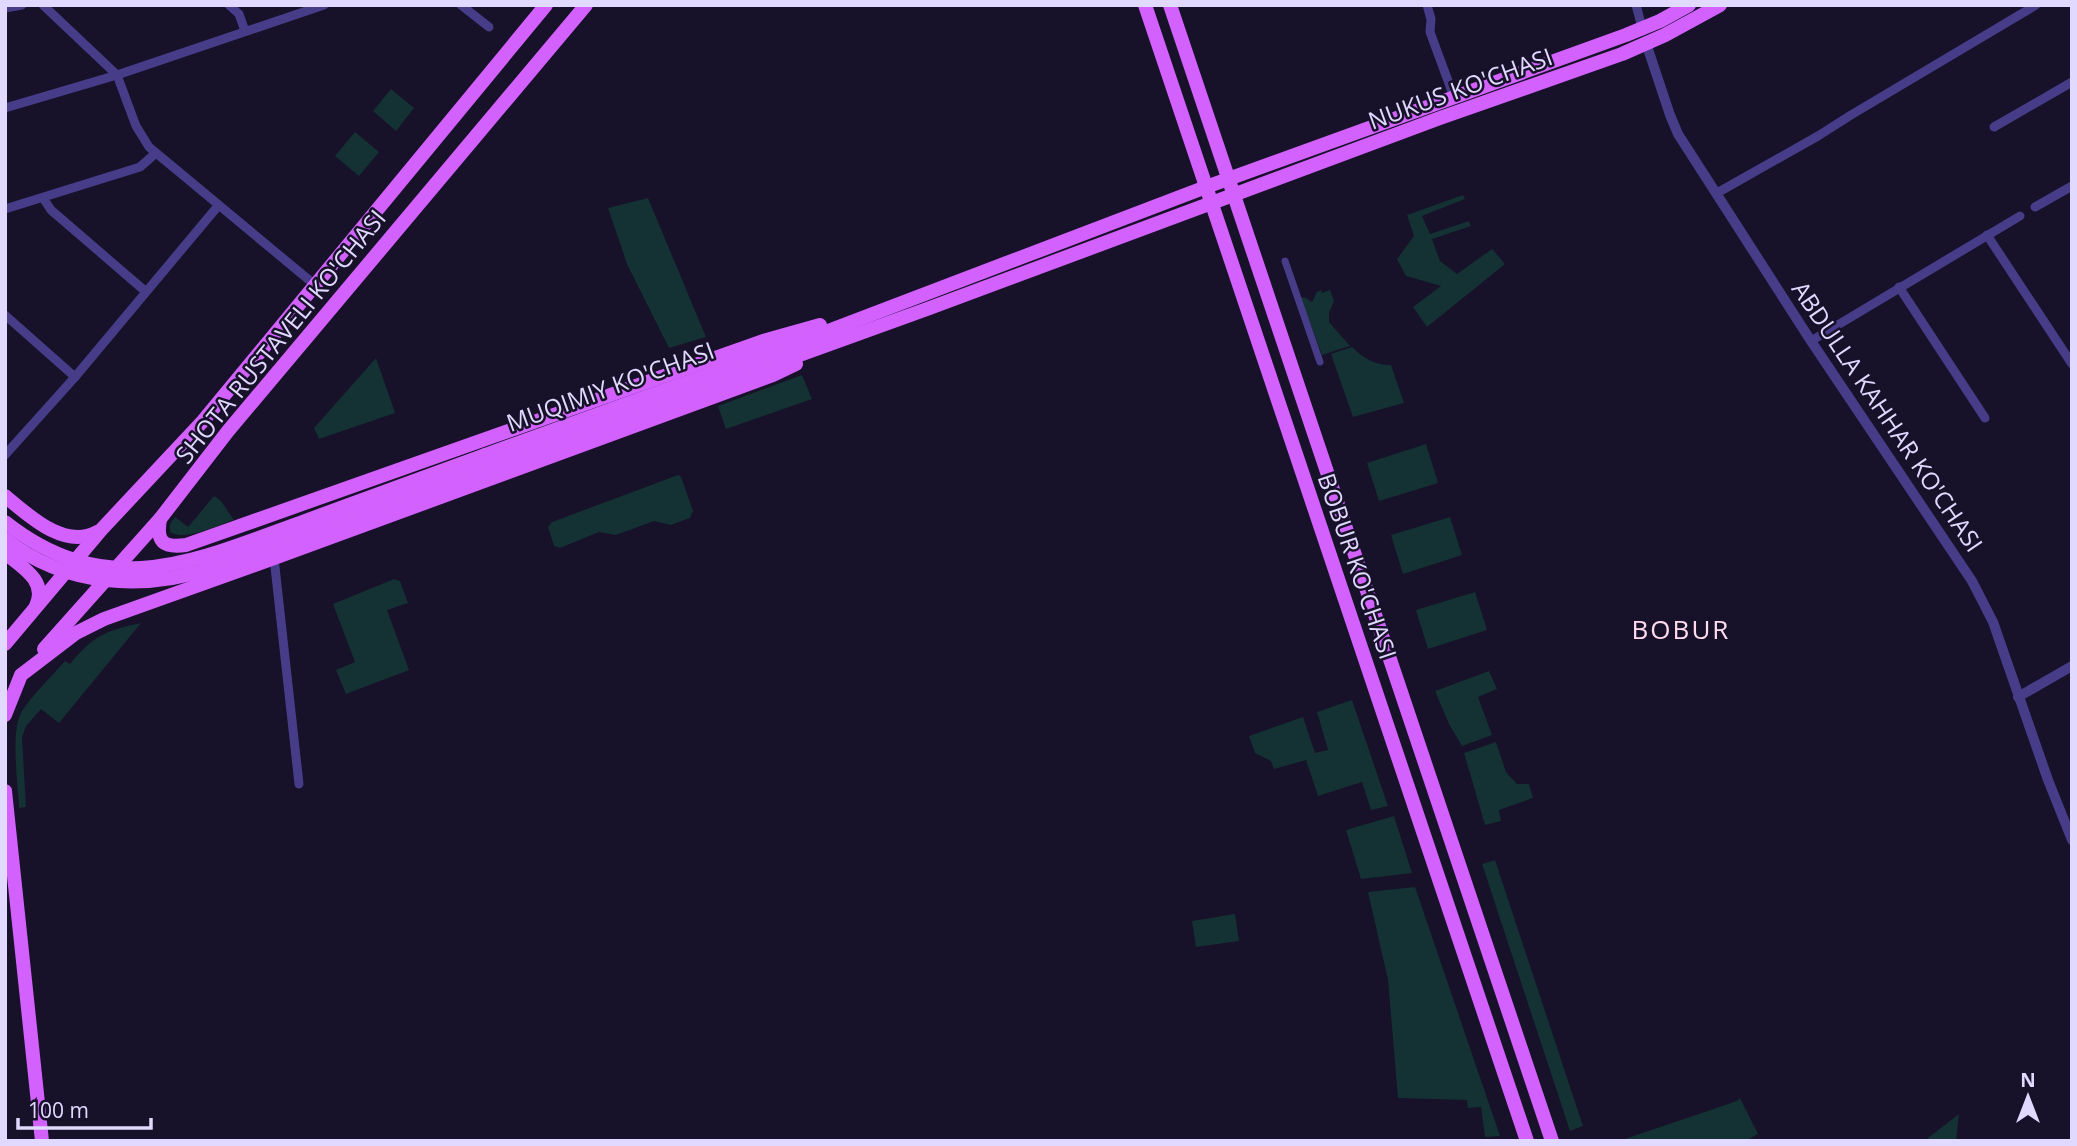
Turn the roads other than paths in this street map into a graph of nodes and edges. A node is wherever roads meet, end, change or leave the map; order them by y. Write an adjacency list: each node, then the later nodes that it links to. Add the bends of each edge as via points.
1 (23, 5): 15 (street)
2 (43, 5): 20 (street)
3 (229, 5): 18 (street, via 239,13)
4 (324, 5): 18 (street)
5 (461, 5): 16 (street)
6 (546, 5): 41 (main road, SHOTA RUSTAVELI KO'CHASI)
7 (586, 5): 55 (main road, SHOTA RUSTAVELI KO'CHASI, via 244,411)
8 (1145, 5): 28 (main road, BOBUR KO'CHASI)
9 (1170, 5): 26 (main road, BOBUR KO'CHASI)
10 (1427, 5): 22 (street, via 1430,33)
11 (1636, 5): 17 (street, ABDULLA KAHHAR KO'CHASI)
12 (1689, 5): 17 (main road, NUKUS KO'CHASI)
13 (1720, 5): 19 (main road, NUKUS KO'CHASI)
14 (2036, 5): 29 (street)
15 (5, 8)
16 (489, 27)
17 (1642, 28): 19 (street, ABDULLA KAHHAR KO'CHASI); 22 (main road, NUKUS KO'CHASI)
18 (245, 31): 20 (street)
19 (1646, 43): 29 (street, ABDULLA KAHHAR KO'CHASI, via 1674,125); 30 (main road, NUKUS KO'CHASI)
20 (117, 75): 23 (street); 25 (street, via 140,134)
21 (2072, 82): 24 (street)
22 (1454, 97): 26 (main road, NUKUS KO'CHASI)
23 (5, 108)
24 (1994, 127)
25 (156, 153): 31 (street, via 141,167); 33 (street)
26 (1227, 179): 28 (main road, MUQIMIY KO'CHASI); 30 (main road, BOBUR KO'CHASI)
27 (2072, 186): 34 (street)
28 (1206, 187): 32 (main road, BOBUR KO'CHASI); 38 (main road, MUQIMIY KO'CHASI)
29 (1717, 193): 47 (street, ABDULLA KAHHAR KO'CHASI)
30 (1232, 194): 32 (main road, NUKUS KO'CHASI); 62 (main road, BOBUR KO'CHASI)
31 (43, 198): 35 (street); 43 (street)
32 (1211, 202): 39 (main road, MUQIMIY KO'CHASI); 64 (main road, BOBUR KO'CHASI)
33 (218, 206): 41 (street); 43 (street)
34 (2035, 207)
35 (5, 209)
36 (2020, 216): 37 (street)
37 (1987, 235): 42 (street); 49 (street)
38 (1068, 239): 39 (main road, via 1074,246); 44 (main road, MUQIMIY KO'CHASI)
39 (1072, 254): 45 (main road, MUQIMIY KO'CHASI)
40 (1286, 261): 48 (street)
41 (315, 285): 57 (main road, SHOTA RUSTAVELI KO'CHASI, via 203,421)
42 (1899, 287): 47 (street); 51 (street)
43 (145, 291): 50 (street)
44 (919, 295): 53 (main road, MUQIMIY KO'CHASI); 58 (main road, via 763,341)
45 (927, 309): 53 (main road, MUQIMIY KO'CHASI); 61 (main road, via 773,375)
46 (5, 315): 50 (street)
47 (1811, 341): 71 (street, ABDULLA KAHHAR KO'CHASI, via 1972,581 1993,622)
48 (1320, 362)
49 (2072, 365)
50 (75, 377): 52 (street)
51 (1984, 418)
52 (5, 455)
53 (487, 461): 56 (main road, MUQIMIY KO'CHASI, bridge, via 212,555 164,567 128,569 80,562 36,544); 59 (main road, MUQIMIY KO'CHASI, bridge, via 204,570 164,580 114,582 77,576 32,557)
54 (8, 498): 56 (main road, via 11,514); 57 (main road, via 63,536 85,537)
55 (160, 519): 58 (main road, via 159,536 170,546); 69 (main road, SHOTA RUSTAVELI KO'CHASI)
56 (5, 524)
57 (101, 530): 65 (main road, SHOTA RUSTAVELI KO'CHASI)
58 (227, 531): 63 (main road, via 222,555 229,566)
59 (5, 539)
60 (5, 552): 65 (main road, via 36,581 40,595)
61 (274, 558): 63 (main road); 74 (street)
62 (1359, 568): 64 (main road, via 1346,564); 81 (main road, BOBUR KO'CHASI)
63 (241, 570): 67 (main road, via 116,614)
64 (1337, 575): 80 (main road, BOBUR KO'CHASI)
65 (35, 608): 66 (main road, SHOTA RUSTAVELI KO'CHASI)
66 (5, 644)
67 (61, 645): 69 (main road); 73 (main road, via 20,695)
68 (2072, 666): 71 (street)
69 (22, 675): 70 (main road, SHOTA RUSTAVELI KO'CHASI); 72 (main road)
70 (5, 694)
71 (2018, 697): 76 (street, ABDULLA KAHHAR KO'CHASI)
72 (5, 715)
73 (5, 722)
74 (299, 784)
75 (5, 791): 79 (main road)
76 (2072, 840)
77 (5, 862): 78 (main road)
78 (35, 1141)
79 (42, 1141)
80 (1527, 1141)
81 (1552, 1141)

